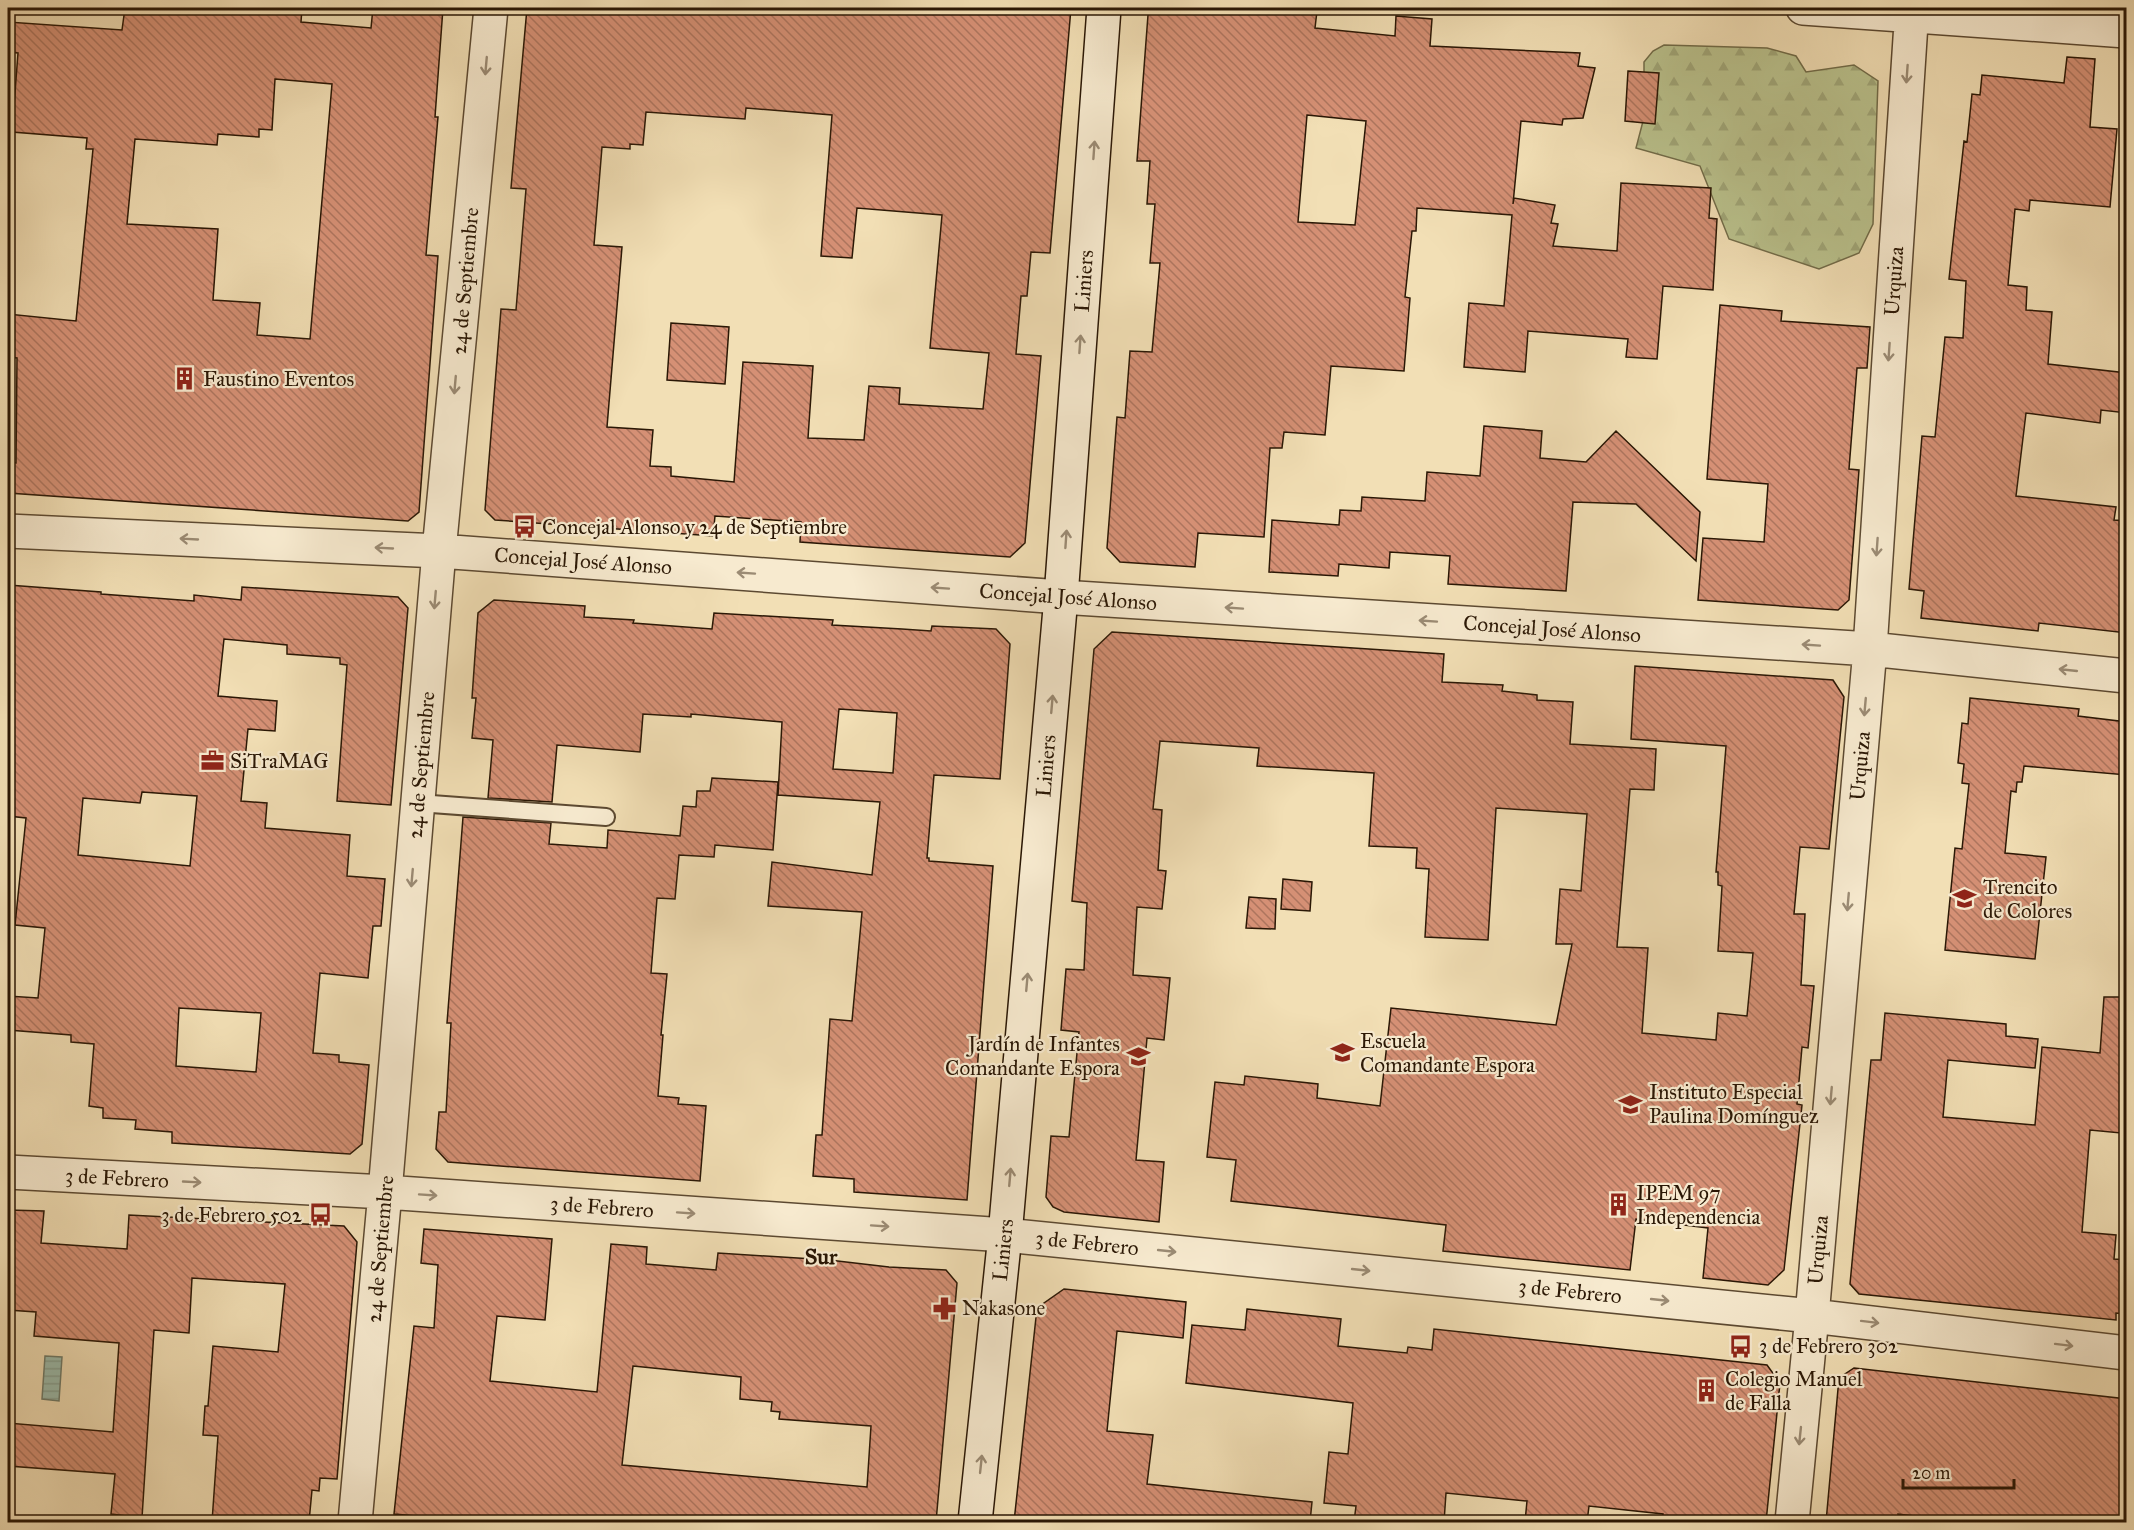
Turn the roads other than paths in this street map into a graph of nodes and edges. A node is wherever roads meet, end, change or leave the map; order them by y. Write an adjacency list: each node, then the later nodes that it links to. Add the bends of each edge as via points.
1 (491, 8): 7 (street, 24 de Septiembre, one-way to 7)
2 (1104, 8): 8 (street, Liniers, one-way to 2)
3 (1803, 8): 4 (street)
4 (1911, 11): 5 (street); 9 (street, Urquiza, one-way to 9)
5 (2127, 31)
6 (8, 531): 7 (street, Concejal José Alonso, one-way to 6)
7 (440, 550): 8 (street, Concejal José Alonso, one-way to 7); 11 (street, 24 de Septiembre, one-way to 11)
8 (1061, 597): 9 (street, Concejal José Alonso, one-way to 8); 15 (street, Liniers, one-way to 8)
9 (1870, 649): 10 (street, Concejal José Alonso, one-way to 9); 16 (street, Urquiza, one-way to 16)
10 (2127, 676)
11 (418, 803): 12 (lane); 14 (street, 24 de Septiembre, one-way to 14)
12 (606, 817)
13 (8, 1172): 14 (street, 3 de Febrero, one-way to 14)
14 (385, 1192): 15 (street, 3 de Febrero, one-way to 15); 18 (street, 24 de Septiembre)
15 (1005, 1235): 16 (street, 3 de Febrero, one-way to 16); 19 (street, Liniers, one-way to 15)
16 (1812, 1316): 17 (street, 3 de Febrero, one-way to 17); 20 (street, Urquiza, one-way to 20)
17 (2127, 1353)
18 (355, 1522)
19 (975, 1522)
20 (1792, 1522)

